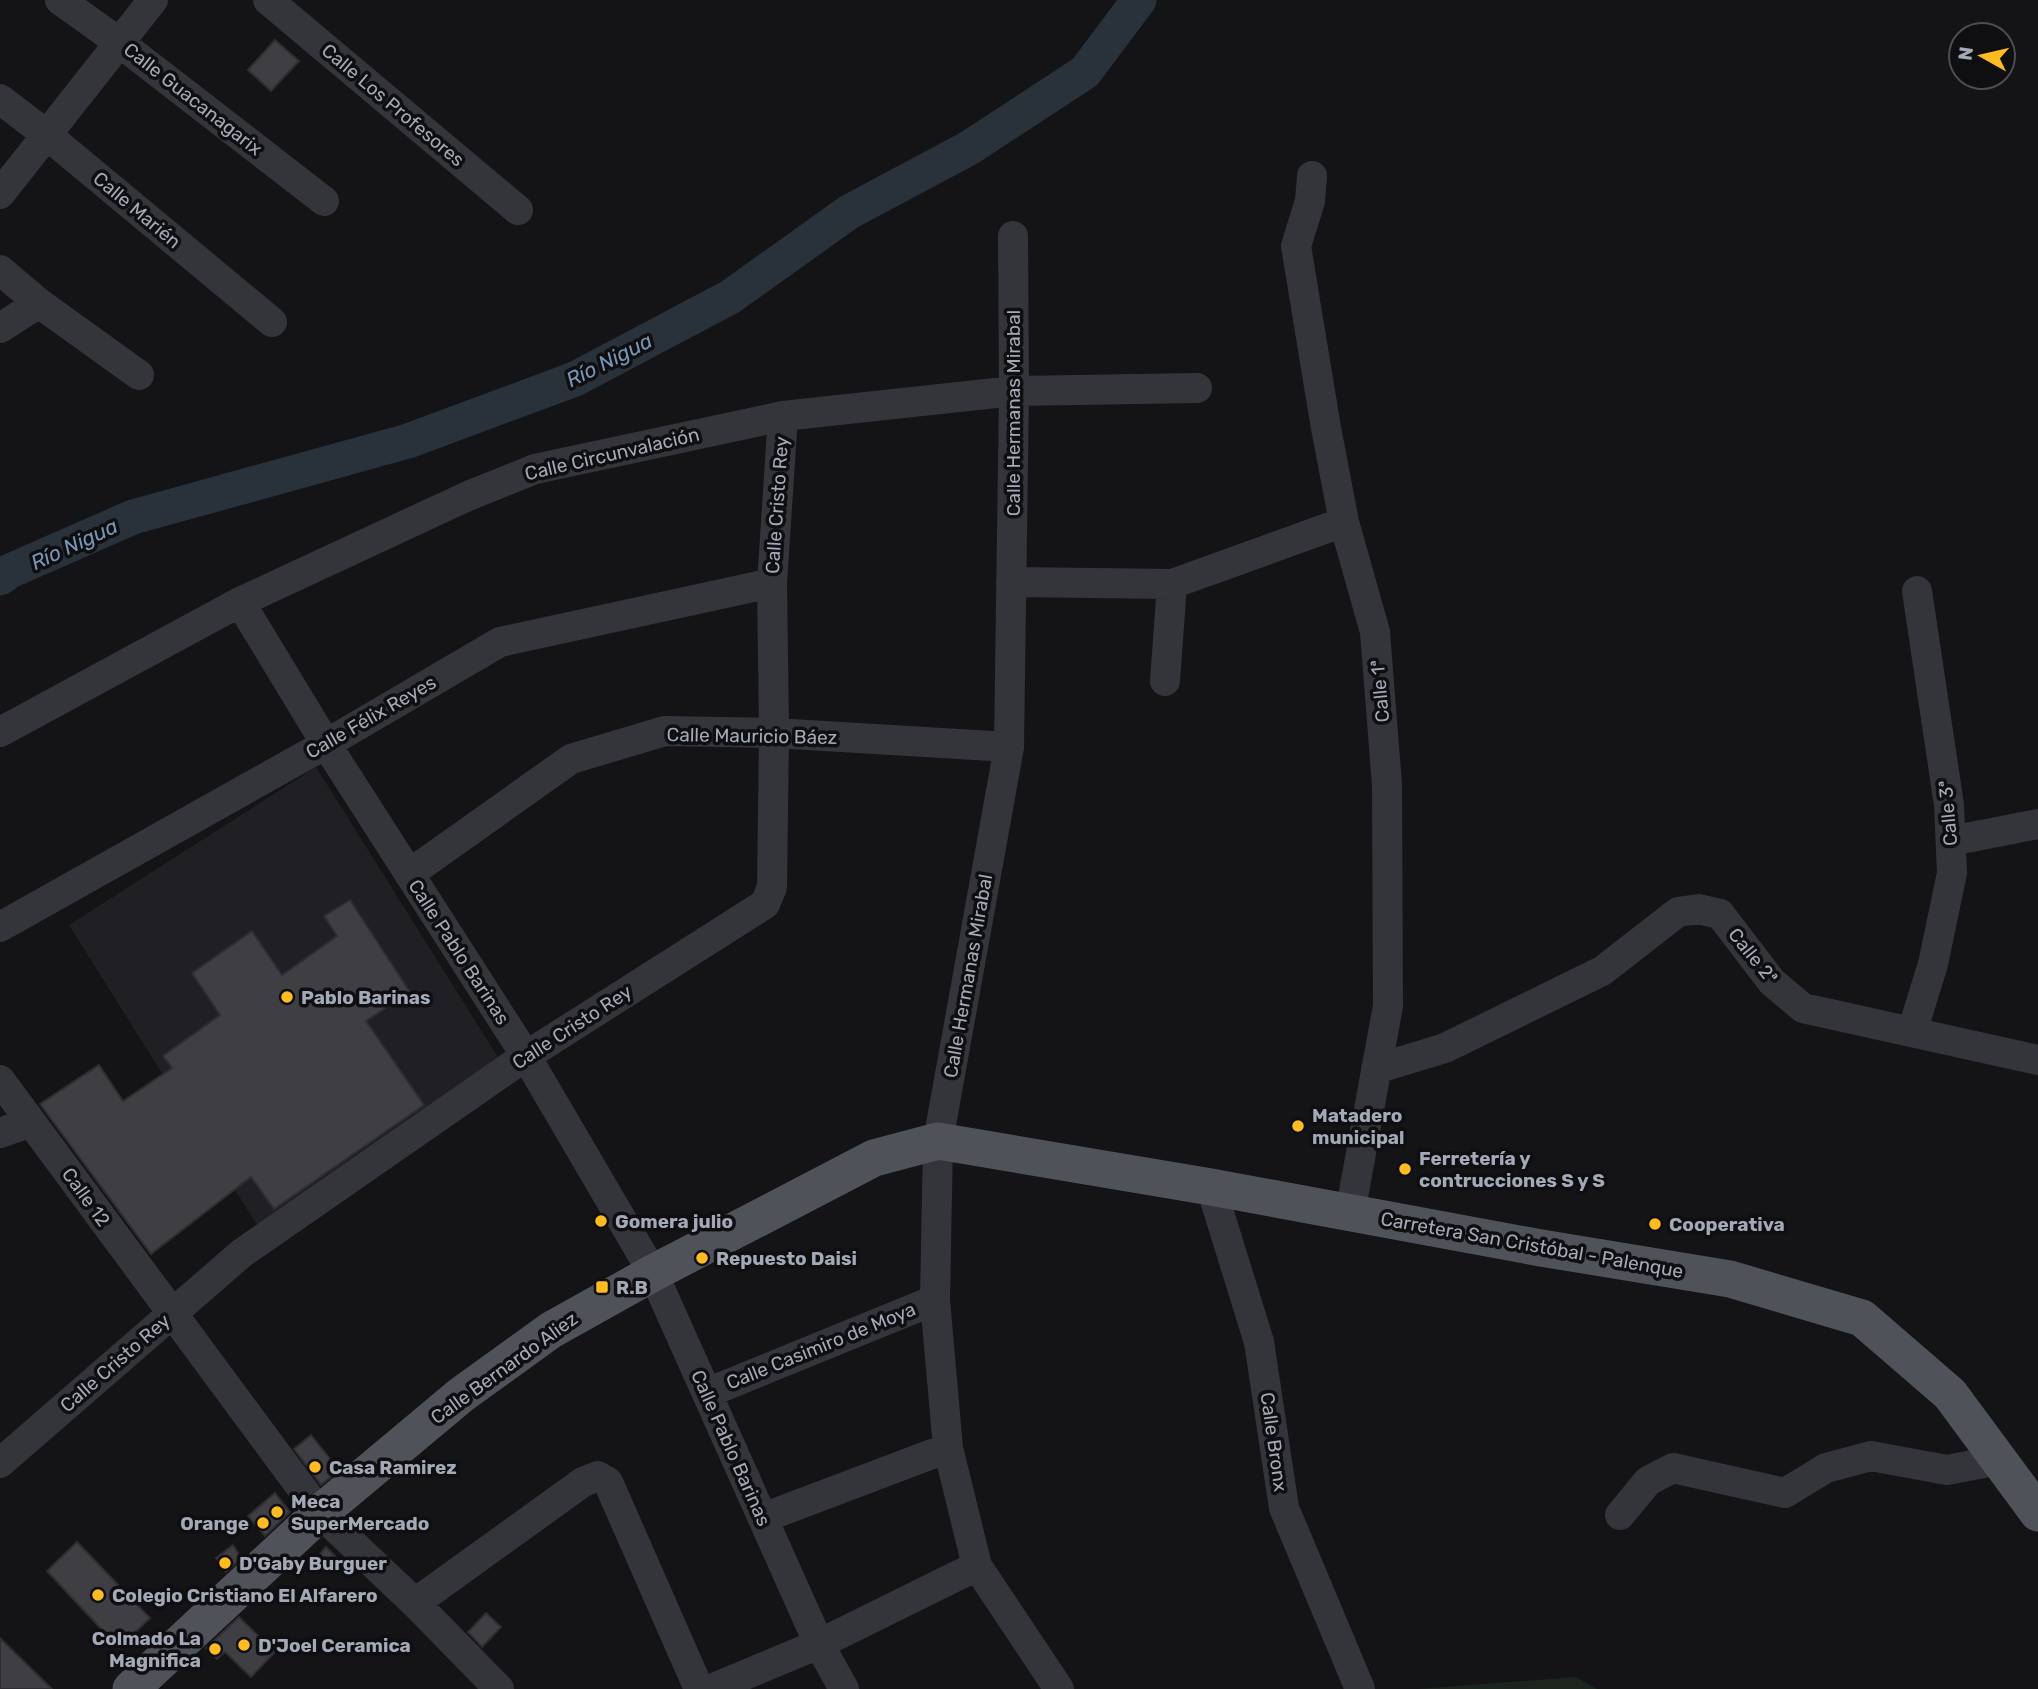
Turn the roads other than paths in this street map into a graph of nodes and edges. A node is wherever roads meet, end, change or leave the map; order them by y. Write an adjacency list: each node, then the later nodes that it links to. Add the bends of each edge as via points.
1 (60, 0): 4 (street, Calle Guacanagarix)
2 (153, 0): 4 (street)
3 (268, 0): 10 (street, Calle Los Profesores)
4 (120, 43): 6 (street); 9 (street, Calle Guacanagarix)
5 (0, 99): 6 (street, Calle Marién)
6 (47, 135): 8 (street); 14 (street, Calle Marién)
7 (1312, 176): 20 (street, Calle 1ª, via 1310,201 1296,246)
8 (0, 194)
9 (324, 201)
10 (518, 210)
11 (1013, 236): 18 (street, Calle Hermanas Mirabal)
12 (0, 270): 13 (street)
13 (39, 303): 15 (street); 16 (street)
14 (272, 323)
15 (0, 328)
16 (139, 375)
17 (1197, 388): 18 (street, Calle Circunvalación)
18 (1014, 391): 19 (street, Calle Circunvalación); 21 (street, Calle Hermanas Mirabal)
19 (783, 416): 22 (street, Calle Cristo Rey); 25 (street, Calle Circunvalación, via 535,469)
20 (1344, 522): 23 (street); 38 (street, Calle 1ª, via 1375,632 1387,785 1388,1006)
21 (1011, 582): 23 (street); 30 (street, Calle Hermanas Mirabal)
22 (772, 583): 28 (street, Calle Cristo Rey); 29 (street, Calle Félix Reyes, via 500,642)
23 (1172, 584): 26 (street)
24 (1917, 591): 32 (street, Calle 3ª)
25 (240, 602): 27 (street, Calle Circunvalación); 29 (street, Calle Pablo Barinas)
26 (1165, 681)
27 (0, 732)
28 (774, 733): 30 (street, Calle Mauricio Báez); 33 (street, Calle Mauricio Báez, via 665,731 571,759); 36 (street, Calle Cristo Rey, via 772,887 765,904)
29 (326, 744): 33 (street, Calle Pablo Barinas); 34 (street, Calle Félix Reyes)
30 (1009, 747): 42 (street, Calle Hermanas Mirabal)
31 (2038, 824): 32 (street)
32 (1951, 841): 35 (street, Calle 3ª, via 1952,873 1933,964)
33 (409, 874): 36 (street, Calle Pablo Barinas)
34 (0, 927)
35 (1912, 1032): 37 (street, Calle 2ª); 38 (street, Calle 2ª, via 1803,1008 1772,982 1720,914 1698,909 1678,912 1590,977 1446,1048)
36 (526, 1056): 45 (street, Calle Pablo Barinas); 47 (street, Calle Cristo Rey, via 242,1254)
37 (2038, 1060)
38 (1376, 1069): 44 (street, Calle 1ª)
39 (0, 1080): 40 (street, Calle 12)
40 (31, 1122): 41 (street); 47 (street, Calle 12)
41 (0, 1133)
42 (938, 1142): 43 (main road, Carretera San Cristóbal - Palenque); 45 (main road, Calle Bernardo Aliez, via 874,1158); 46 (street, Calle Hermanas Mirabal)
43 (1211, 1187): 44 (main road, Carretera San Cristóbal - Palenque); 65 (street, Calle Bronx, via 1259,1342 1284,1508)
44 (1350, 1213): 50 (main road, Carretera San Cristóbal - Palenque, via 1730,1279 1862,1318 1950,1394)
45 (653, 1273): 48 (street, Calle Pablo Barinas); 52 (main road, Calle Bernardo Aliez, via 541,1337 461,1395)
46 (934, 1300): 48 (street, Calle Casimiro de Moya); 49 (street, Calle Hermanas Mirabal)
47 (172, 1314): 51 (street, Calle Cristo Rey); 52 (street, Calle 12)
48 (707, 1392): 55 (street, Calle Pablo Barinas)
49 (948, 1448): 55 (street); 56 (street, Calle Hermanas Mirabal)
50 (1999, 1460): 53 (main road, Carretera San Cristóbal - Palenque); 54 (street, via 1947,1470 1871,1456 1826,1468 1785,1493 1673,1468 1648,1482)
51 (0, 1463)
52 (320, 1513): 57 (street, Calle 12); 59 (main road, Calle Bernardo Aliez)
53 (2038, 1513)
54 (1620, 1515)
55 (763, 1518): 58 (street, Calle Pablo Barinas)
56 (977, 1566): 58 (street); 64 (street, Calle Hermanas Mirabal)
57 (415, 1602): 60 (street, Calle 12); 61 (street, via 583,1482 598,1476 608,1482)
58 (819, 1644): 62 (street); 63 (street, Calle Pablo Barinas)
59 (131, 1689)
60 (499, 1689)
61 (699, 1689)
62 (711, 1689)
63 (844, 1689)
64 (1059, 1689)
65 (1360, 1689)

